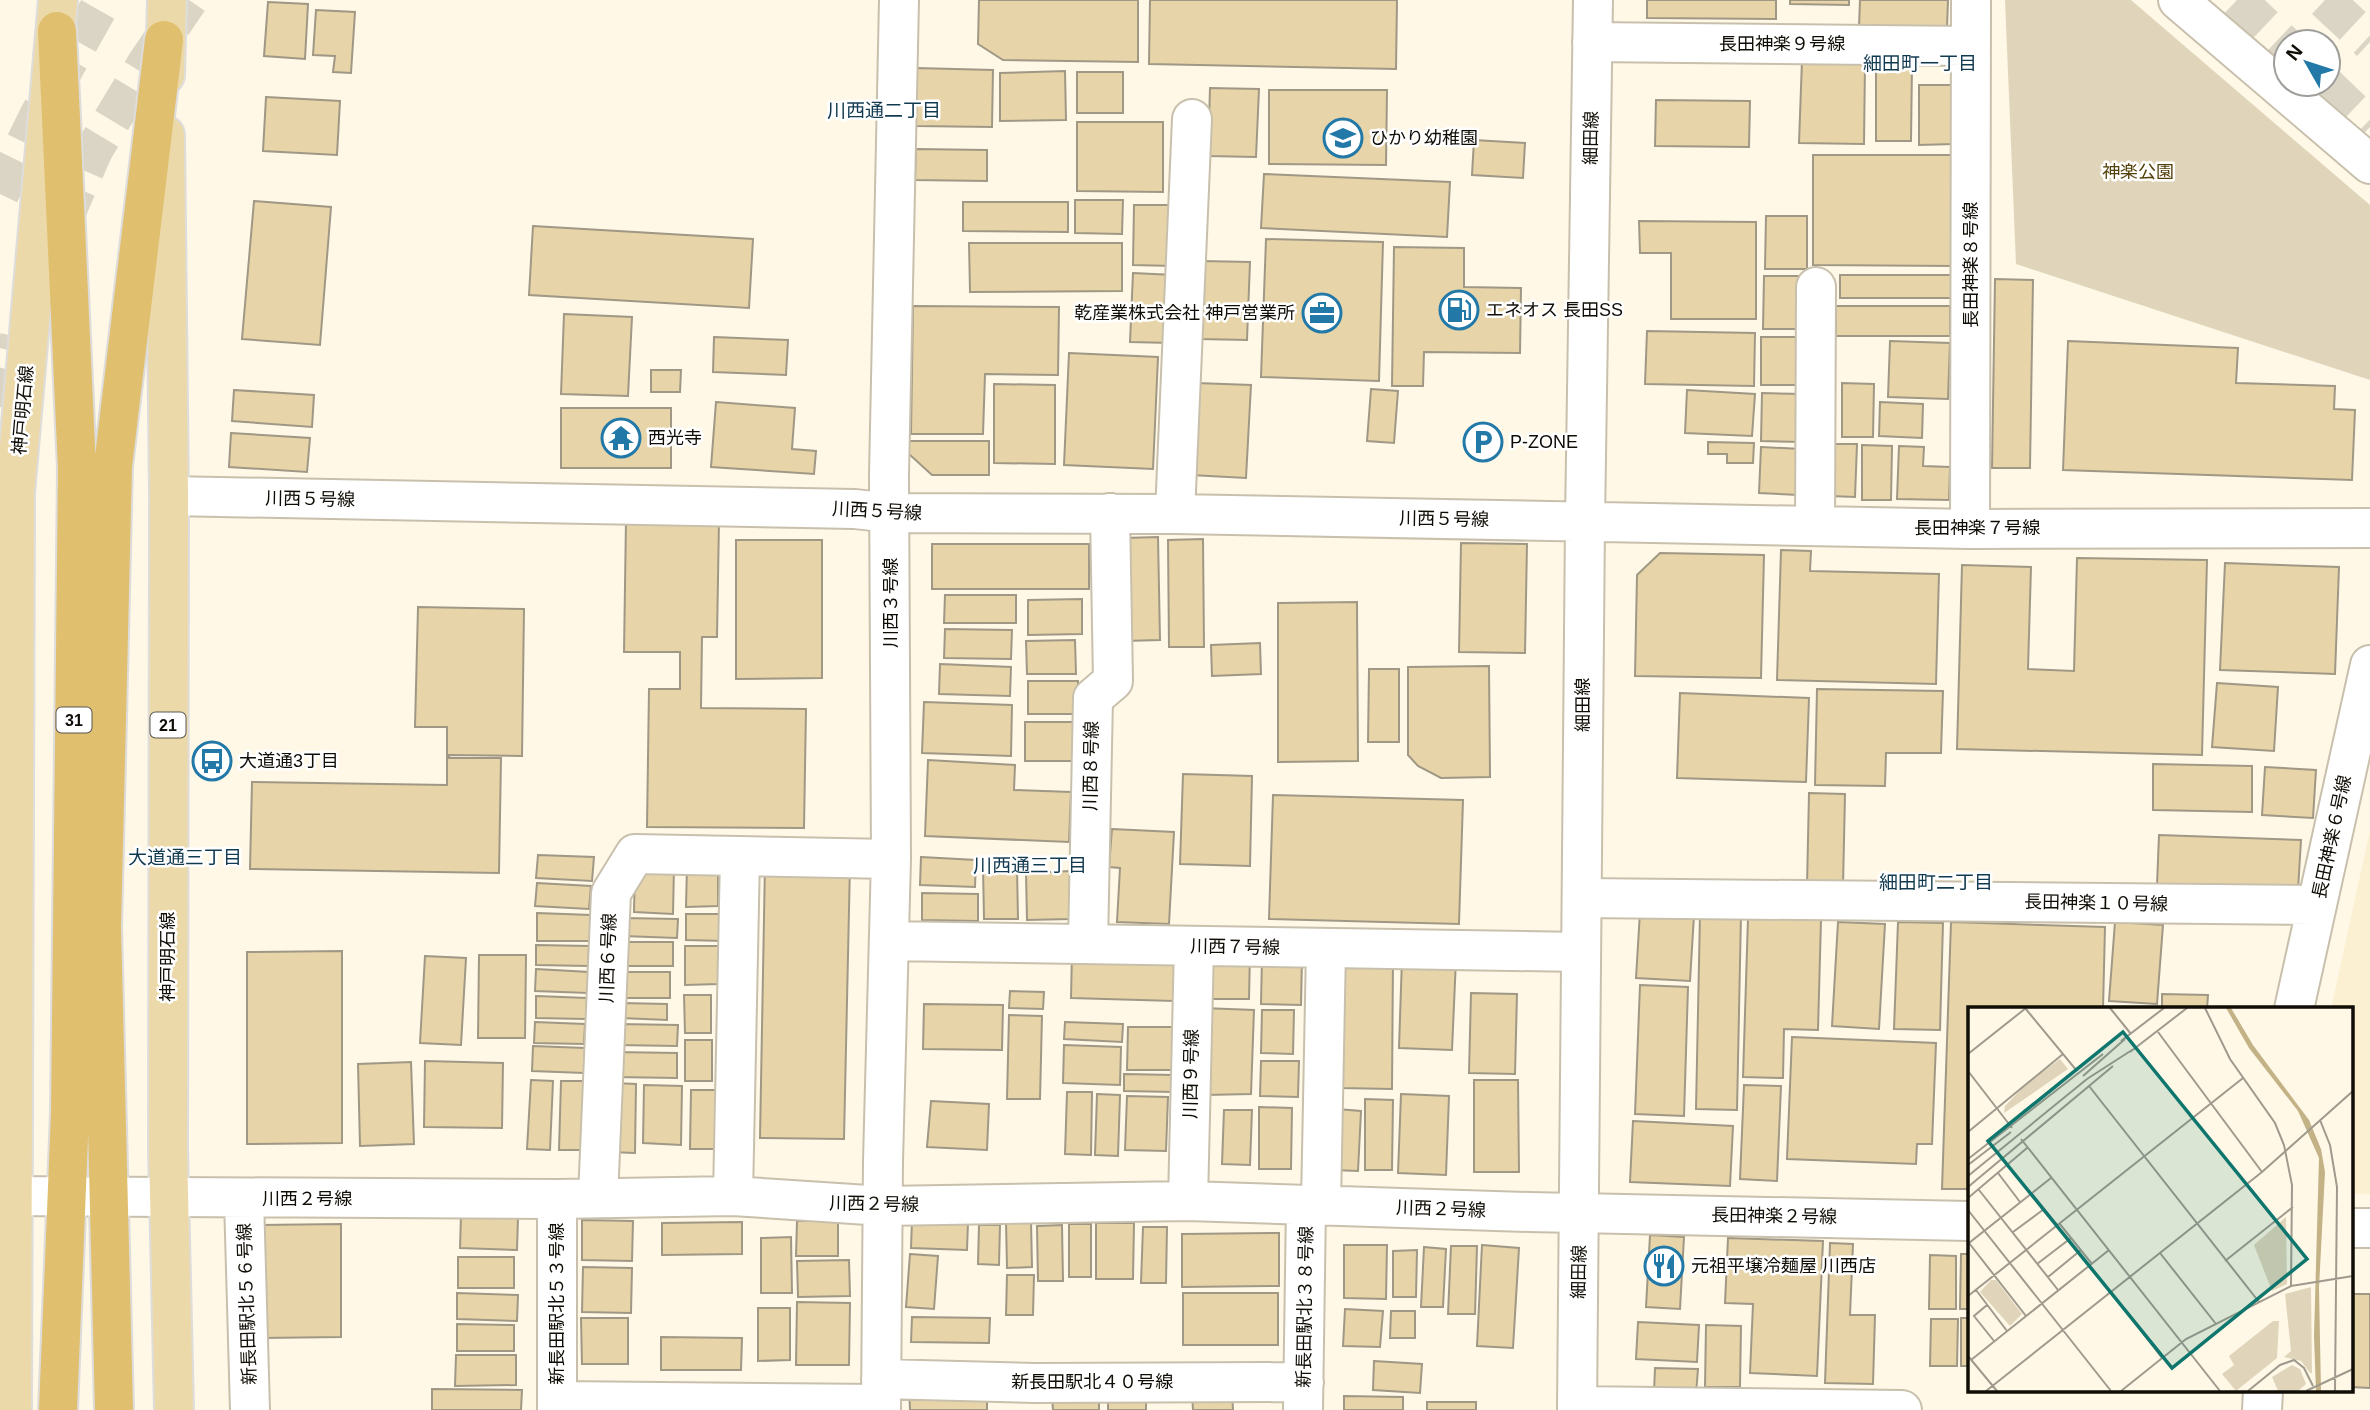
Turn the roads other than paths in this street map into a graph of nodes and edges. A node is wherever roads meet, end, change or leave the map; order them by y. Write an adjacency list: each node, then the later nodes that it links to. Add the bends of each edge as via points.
1 (167, 0): 7 (main road, 神戸明石線 / 21)
2 (899, 0): 15 (street, 川西３号線)
3 (1593, 0): 8 (street, 細田線)
4 (1971, 0): 9 (street, 長田神楽８号線)
5 (2178, 0): 11 (street)
6 (58, 15): 13 (main road, 神戸明石線); 34 (highway, 31, via 77,469)
7 (164, 40): 14 (main road, 神戸明石線 / 21); 35 (highway, 31, via 113,466 102,927)
8 (1592, 42): 9 (street, 長田神楽９号線); 18 (street, 細田線)
9 (1971, 46): 21 (street, 長田神楽８号線)
10 (1192, 119): 17 (street)
11 (2370, 164)
12 (1816, 287): 19 (street)
13 (8, 493): 33 (main road, 神戸明石線)
14 (169, 496): 15 (street, 川西５号線); 36 (main road, 神戸明石線 / 21)
15 (891, 513): 16 (street, 川西５号線); 24 (street, 川西３号線)
16 (1110, 513): 17 (street, 川西５号線); 28 (street, 川西８号線, via 1113,681 1093,698)
17 (1175, 514): 18 (street, 川西５号線)
18 (1585, 522): 19 (street, 長田神楽７号線); 25 (street, 細田線)
19 (1815, 526): 21 (street, 長田神楽７号線)
20 (2370, 528): 21 (street, 長田神楽７号線)
21 (1970, 529)
22 (2370, 665): 26 (street, 長田神楽６号線)
23 (740, 856): 24 (street, 川西６号線); 37 (street); 38 (street, 川西６号線, via 635,855 611,893)
24 (891, 859): 27 (street, 川西３号線)
25 (1582, 898): 26 (street, 長田神楽１０号線); 31 (street, 細田線)
26 (2317, 905): 32 (street, 長田神楽６号線)
27 (889, 941): 28 (street, 川西７号線); 43 (street, 川西３号線)
28 (1088, 944): 29 (street, 川西７号線)
29 (1194, 946): 30 (street, 川西７号線); 41 (street, 川西９号線)
30 (1326, 948): 31 (street, 川西７号線); 42 (street, 新長田駅北３８号線)
31 (1581, 953): 44 (street, 細田線)
32 (2294, 1007)
33 (7, 1196): 34 (street, 川西２号線); 57 (main road, 神戸明石線)
34 (67, 1196): 35 (street, 川西２号線); 58 (highway, 31)
35 (109, 1196): 36 (street, 川西２号線); 59 (highway, 31)
36 (169, 1196): 39 (street, 川西２号線); 60 (main road, 神戸明石線 / 21)
37 (733, 1196): 38 (street, 川西２号線); 43 (street, 川西２号線)
38 (598, 1198): 40 (street, 川西２号線)
39 (244, 1199): 40 (street, 川西２号線); 61 (street, 新長田駅北５６号線)
40 (557, 1199): 53 (street, 新長田駅北５３号線)
41 (1188, 1201): 42 (street, 川西２号線); 43 (street, 川西２号線)
42 (1313, 1204): 44 (street, 川西２号線); 51 (street, 新長田駅北３８号線)
43 (883, 1206): 52 (street, 川西３号線)
44 (1579, 1212): 45 (street, 長田神楽２号線); 55 (street, 細田線)
45 (1968, 1221)
46 (2352, 1228): 47 (street)
47 (2370, 1228)
48 (2263, 1392): 63 (street)
49 (1035, 1396): 50 (street, 新長田駅北４０号線); 52 (street, 新長田駅北４０号線)
50 (1166, 1396): 51 (street, 新長田駅北４０号線)
51 (1304, 1396)
52 (881, 1398): 54 (street, 新長田駅北４０号線)
53 (558, 1405): 54 (street, 新長田駅北４０号線)
54 (714, 1406)
55 (1577, 1408): 56 (street)
56 (1851, 1409): 62 (street)
57 (12, 1410)
58 (58, 1410)
59 (114, 1410)
60 (174, 1410)
61 (250, 1410)
62 (1902, 1410)
63 (2262, 1410)

